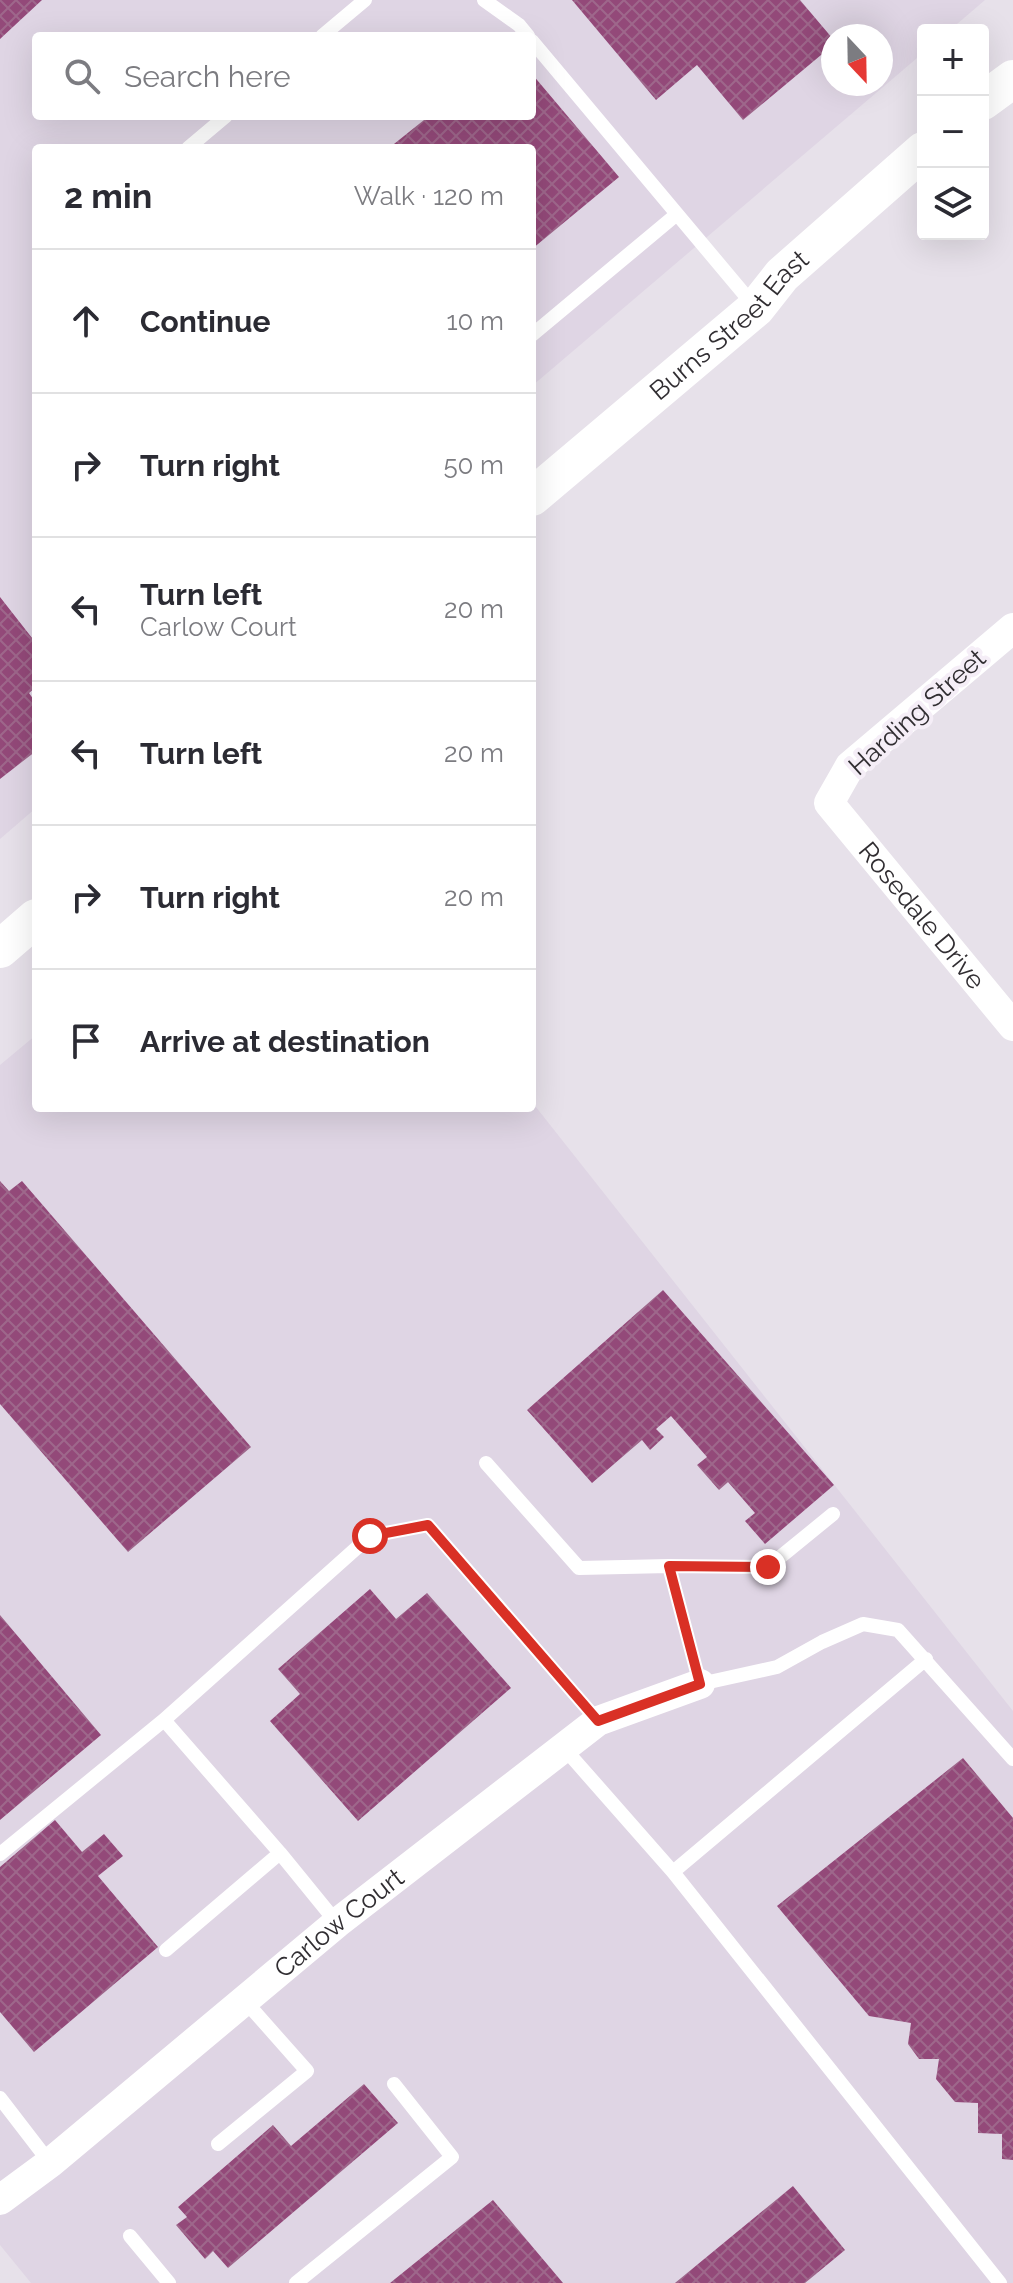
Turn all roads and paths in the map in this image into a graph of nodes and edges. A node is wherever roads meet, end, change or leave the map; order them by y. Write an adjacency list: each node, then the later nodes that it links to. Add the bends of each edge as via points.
1 (365, 0): 3 (lane)
2 (484, 0): 4 (lane)
3 (327, 32)
4 (525, 32)
5 (536, 46): 11 (lane)
6 (1013, 79): 7 (street)
7 (989, 97)
8 (221, 120): 9 (lane)
9 (193, 144)
10 (917, 156): 12 (street, Burns Street East, via 782,275)
11 (677, 214): 12 (lane); 13 (lane)
12 (756, 308): 14 (street, Burns Street East)
13 (536, 332)
14 (536, 494)
15 (1013, 628): 16 (street, Harding Street, via 850,766)
16 (829, 803): 19 (street, Rosedale Drive)
17 (32, 921): 18 (street)
18 (0, 949)
19 (1013, 1026)
20 (486, 1463): 22 (lane, via 579,1568)
21 (833, 1514): 22 (lane, via 768,1567)
22 (669, 1566): 24 (lane)
23 (926, 1659): 24 (lane, via 898,1630 863,1624 777,1667); 28 (lane); 31 (lane)
24 (700, 1684): 26 (street, Carlow Court)
25 (164, 1720): 26 (lane, via 370,1536 428,1525); 29 (lane); 30 (lane)
26 (598, 1721): 27 (street, Carlow Court)
27 (563, 1747): 31 (lane); 32 (street, Carlow Court)
28 (1013, 1759)
29 (280, 1853): 32 (lane); 33 (lane)
30 (0, 1854)
31 (673, 1872): 43 (lane)
32 (337, 1923): 34 (street, Carlow Court)
33 (166, 1950)
34 (245, 2001): 37 (lane, via 307,2071); 38 (street, Carlow Court)
35 (394, 2084): 42 (lane, via 452,2157)
36 (0, 2098): 38 (lane)
37 (218, 2144)
38 (50, 2163): 39 (street, Carlow Court)
39 (0, 2200)
40 (130, 2236): 41 (lane)
41 (169, 2283)
42 (296, 2283)
43 (1000, 2283)

